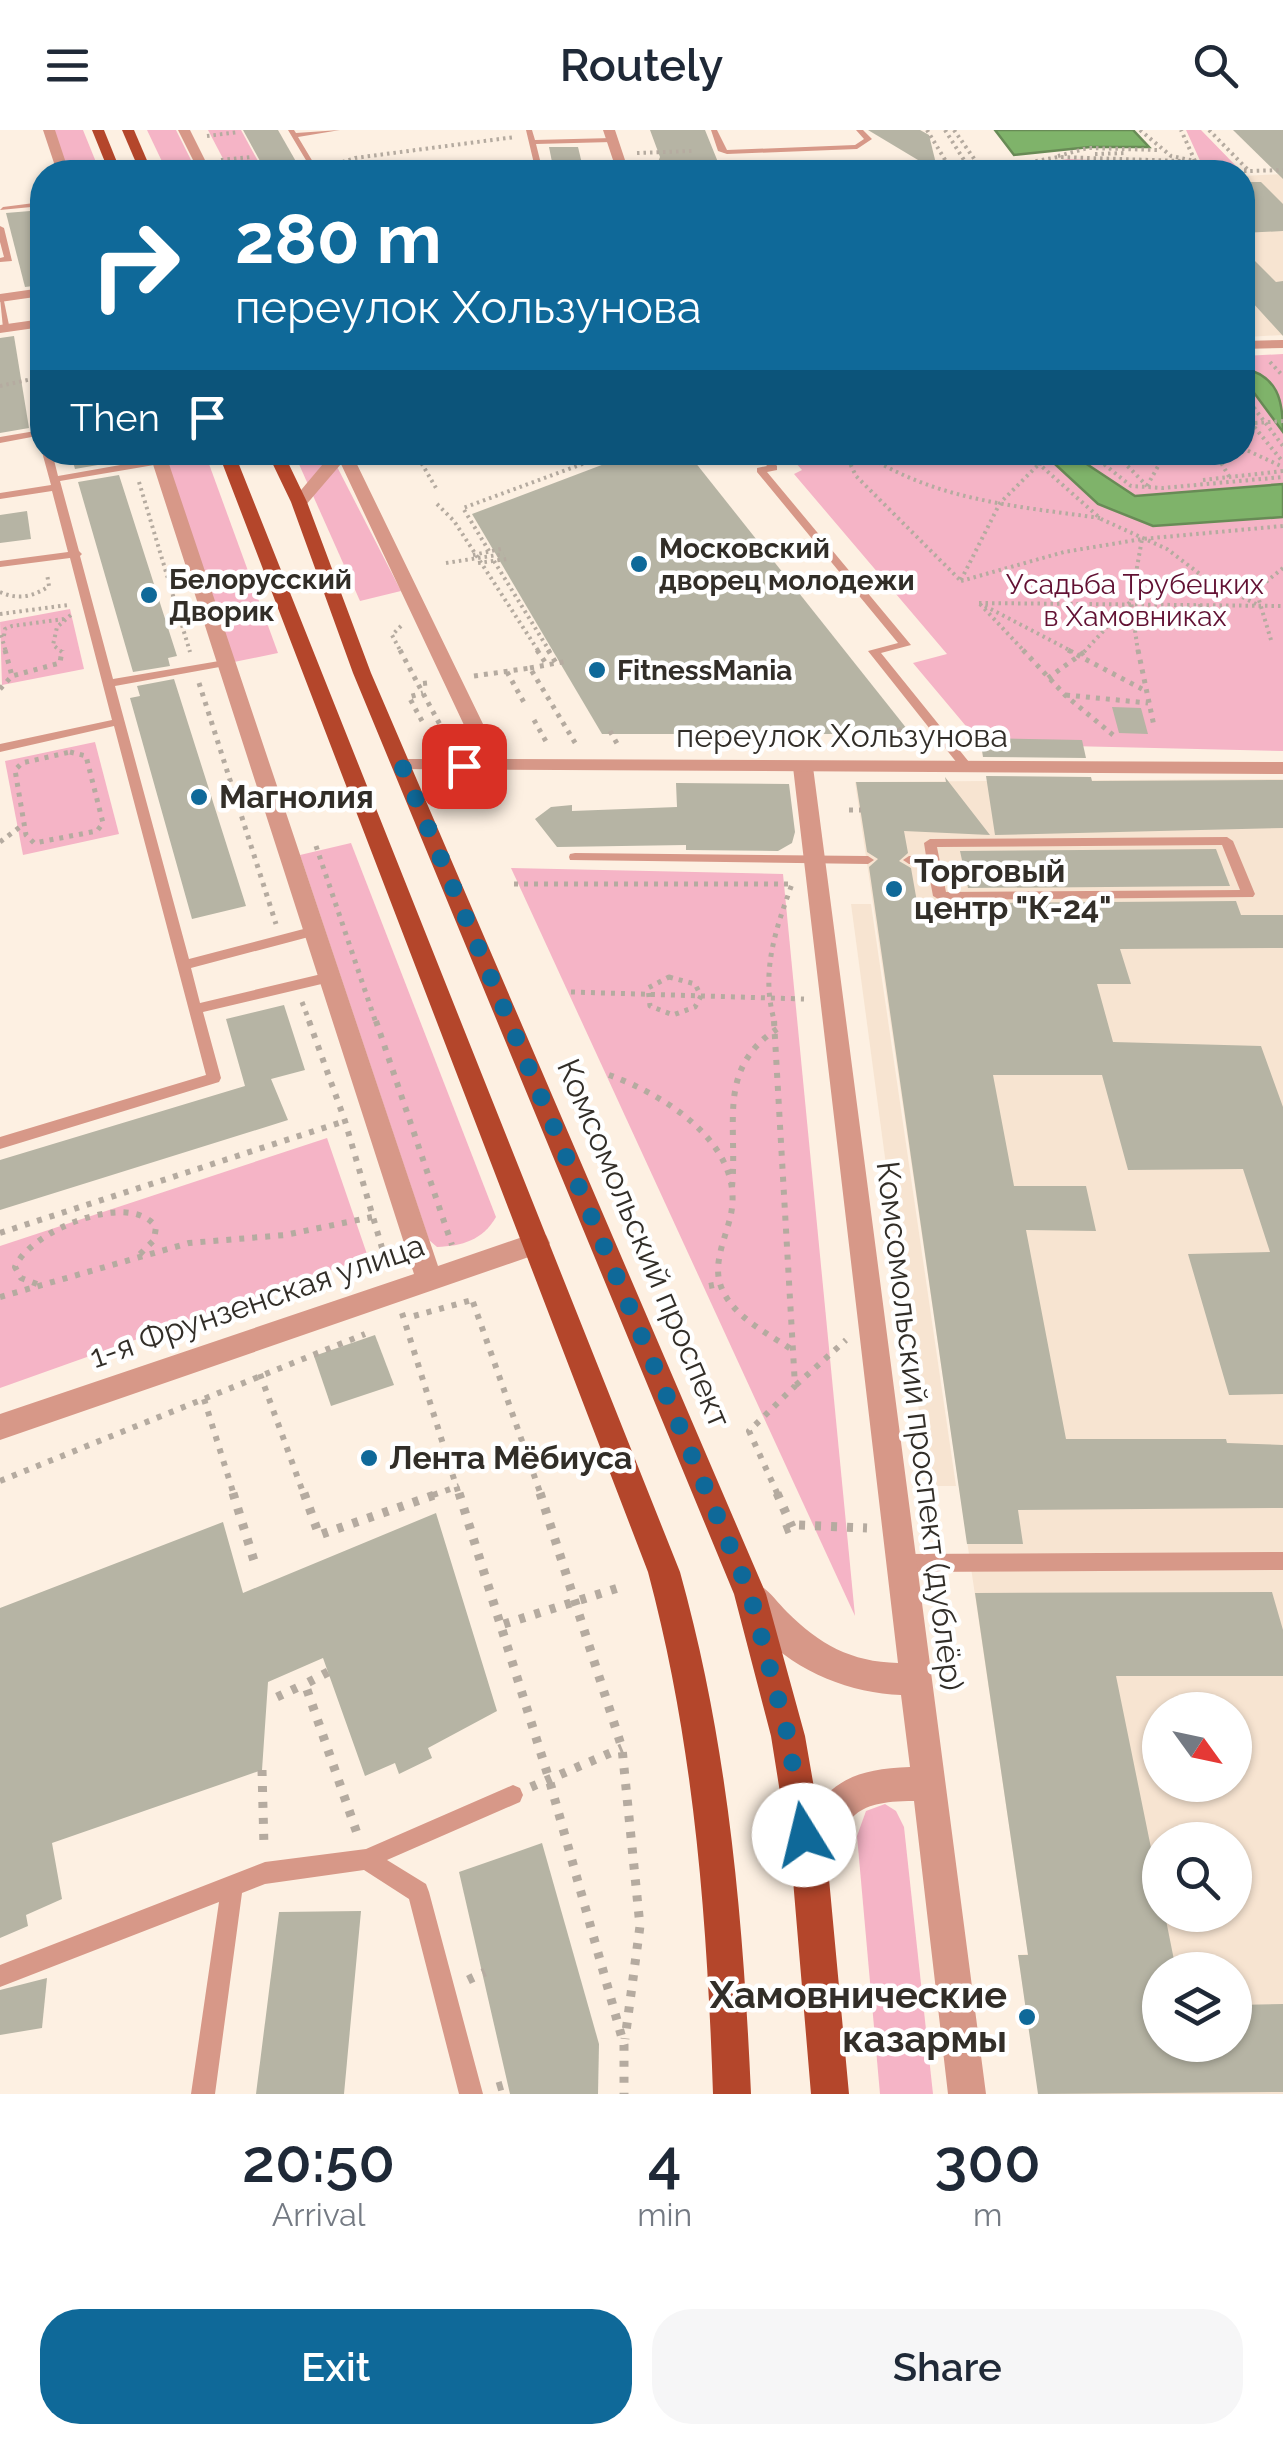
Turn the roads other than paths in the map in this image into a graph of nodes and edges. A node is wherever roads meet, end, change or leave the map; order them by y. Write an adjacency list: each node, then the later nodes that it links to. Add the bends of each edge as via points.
1 (49, 130): 11 (street)
2 (98, 130): 12 (main road)
3 (128, 130): 13 (main road)
4 (184, 130): 14 (street)
5 (336, 130): 8 (lane)
6 (714, 130): 7 (lane, via 724,152 857,148 868,139)
7 (859, 130)
8 (292, 132): 15 (lane)
9 (610, 135): 10 (lane); 16 (street)
10 (531, 136)
11 (58, 160)
12 (110, 160)
13 (141, 160)
14 (205, 160)
15 (309, 160)
16 (618, 160)
17 (30, 205): 18 (lane)
18 (3, 208)
19 (0, 228): 20 (lane, via 9,259)
20 (0, 260)
21 (30, 294): 22 (street)
22 (0, 299): 23 (lane)
23 (3, 328): 24 (street)
24 (30, 328)
25 (1255, 343): 26 (street)
26 (1283, 344)
27 (30, 436): 28 (lane)
28 (0, 440)
29 (51, 465): 37 (lane)
30 (136, 465): 37 (lane)
31 (162, 465): 42 (street)
32 (231, 465): 61 (main road)
33 (281, 465): 39 (main road, Комсомольский проспект)
34 (331, 465): 39 (street)
35 (348, 465): 48 (street)
36 (771, 465): 46 (lane, via 760,470 905,645 874,651)
37 (56, 483): 38 (lane); 40 (lane)
38 (0, 496)
39 (299, 502): 47 (main road, Комсомольский проспект)
40 (77, 554): 41 (lane); 43 (lane)
41 (0, 564)
42 (225, 663): 43 (lane); 56 (street)
43 (111, 683): 44 (lane)
44 (117, 722): 45 (lane); 57 (lane)
45 (0, 748)
46 (965, 765): 49 (street, переулок Хользунова); 50 (street, переулок Хользунова)
47 (402, 766): 48 (street, переулок Хользунова); 66 (main road, Комсомольский проспект)
48 (493, 766): 49 (street, переулок Хользунова)
49 (803, 767): 52 (street, Комсомольский проспект (дублёр))
50 (1283, 768)
51 (575, 858): 52 (lane)
52 (815, 860): 53 (lane); 65 (street, Комсомольский проспект (дублёр))
53 (868, 860)
54 (909, 860): 55 (lane)
55 (933, 860): 55 (lane, via 930,843 1227,841 1248,894 940,896)
56 (315, 931): 57 (lane); 58 (street)
57 (185, 964): 59 (lane)
58 (330, 977): 59 (lane); 62 (street)
59 (195, 1009): 60 (lane, via 214,1078)
60 (0, 1143)
61 (537, 1244): 62 (street, 1-я Фрунзенская улица); 76 (main road, via 682,1631 708,1745 724,1884)
62 (429, 1278): 63 (street, 1-я Фрунзенская улица)
63 (0, 1428)
64 (1283, 1561): 65 (lane)
65 (902, 1563): 67 (street, Комсомольский проспект (дублёр))
66 (750, 1594): 67 (street, via 782,1632 836,1670); 71 (main road, Комсомольский проспект, via 788,1736)
67 (916, 1680): 68 (street, Комсомольский проспект (дублёр))
68 (929, 1784): 71 (street, via 880,1783 852,1792 829,1810); 78 (street, Комсомольский проспект (дублёр))
69 (513, 1795): 70 (lane)
70 (366, 1859): 72 (lane, via 265,1873); 75 (lane, via 418,1892)
71 (810, 1868): 77 (main road, Комсомольский проспект)
72 (232, 1885): 73 (lane); 74 (lane)
73 (0, 1976)
74 (203, 2094)
75 (471, 2094)
76 (732, 2094)
77 (830, 2094)
78 (967, 2094)

